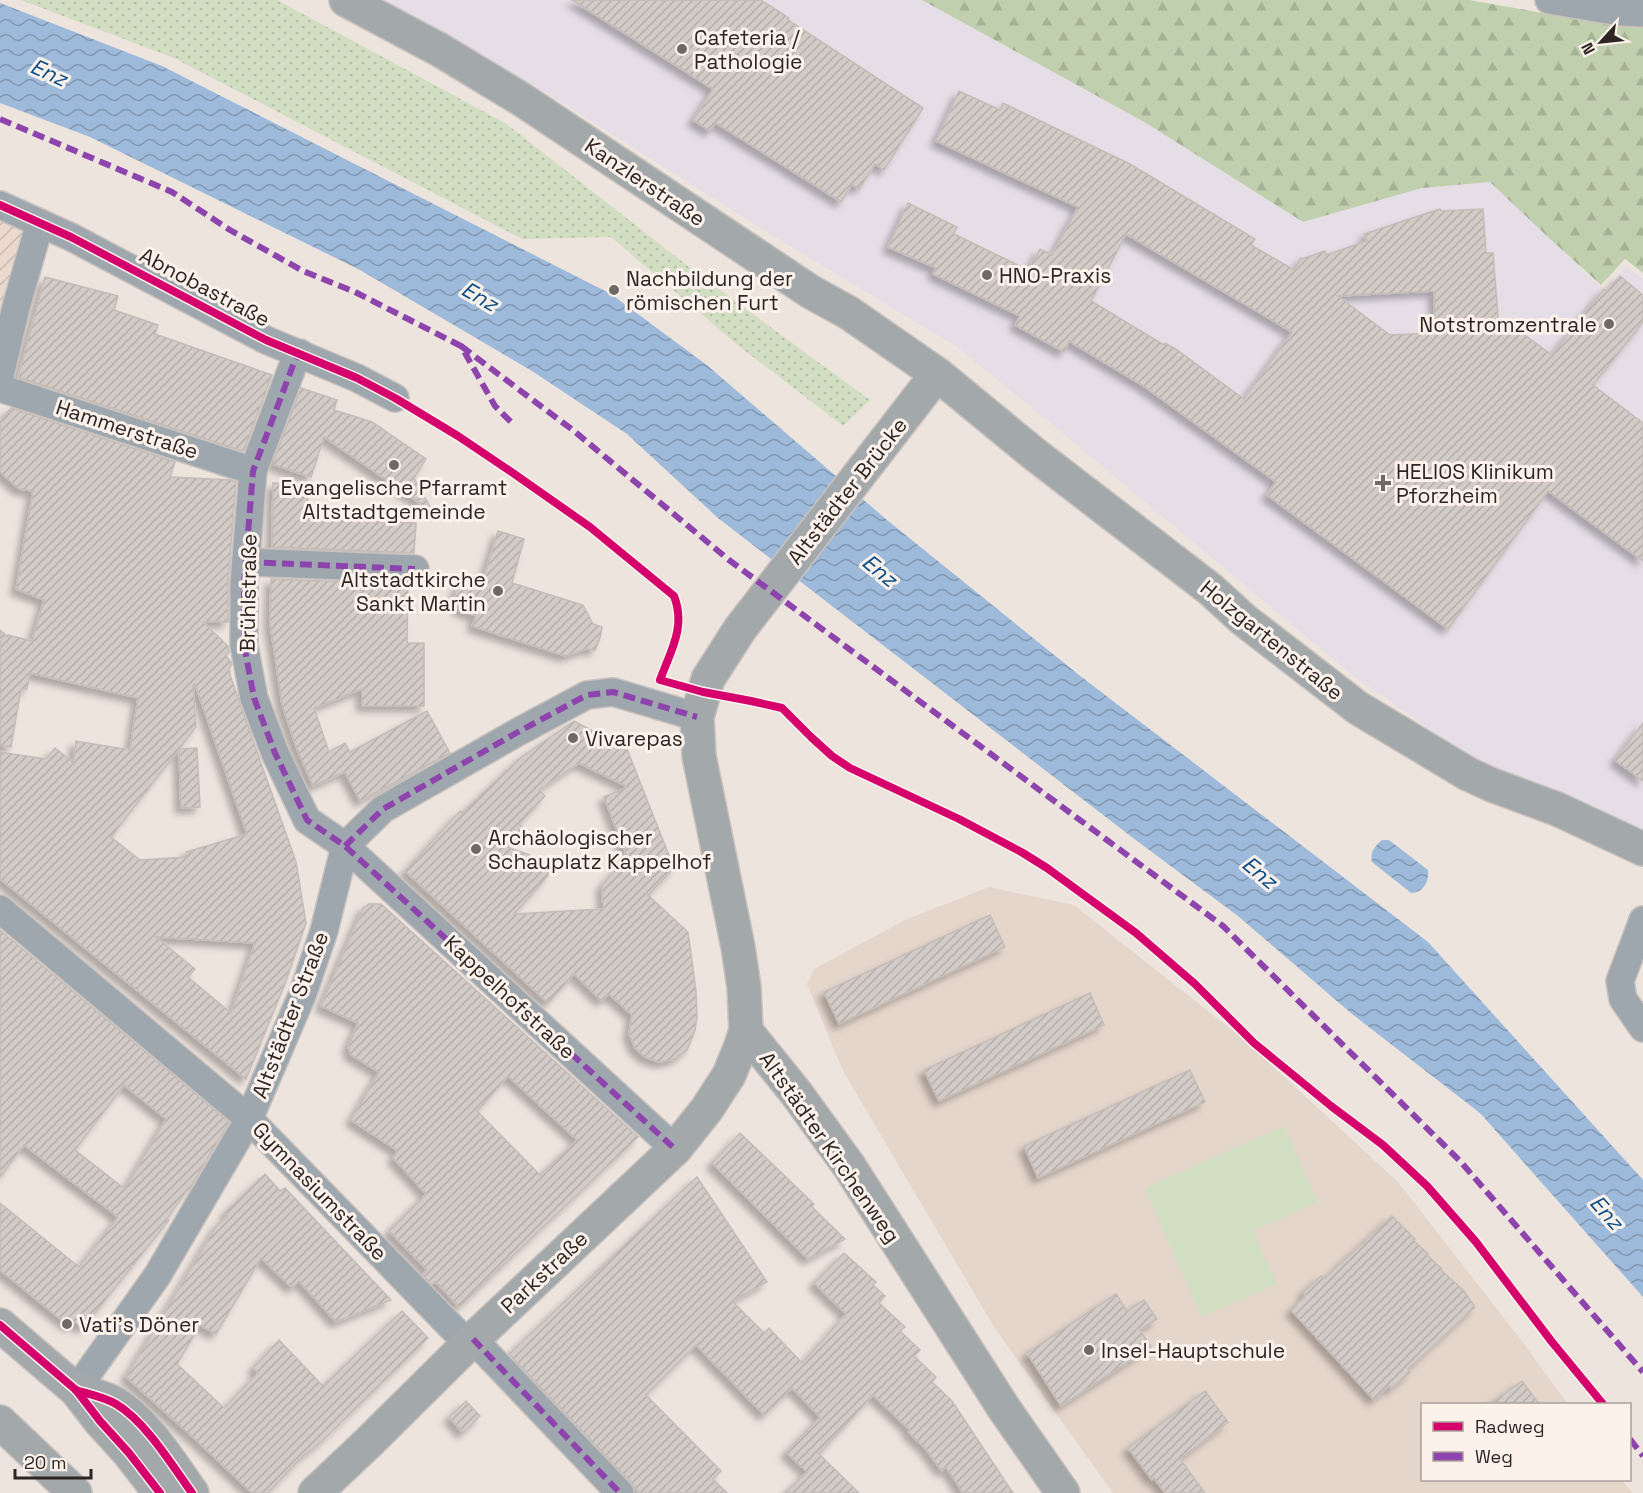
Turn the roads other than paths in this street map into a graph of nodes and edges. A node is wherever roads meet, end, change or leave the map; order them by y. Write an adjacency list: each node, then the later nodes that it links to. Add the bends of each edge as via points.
1 (346, 0): 7 (main road, Kanzlerstraße, via 521,99)
2 (1549, 0): 3 (street)
3 (1643, 13)
4 (0, 205): 5 (street, Abnobastraße)
5 (40, 223): 6 (street, Abnobastraße, via 266,340); 8 (street)
6 (300, 353): 10 (street, Abnobastraße); 11 (street, Brühlstraße)
7 (937, 374): 14 (main road, Altstädter Brücke); 17 (main road, Holzgartenstraße, via 1358,708 1468,774)
8 (0, 376)
9 (0, 388): 11 (street, Hammerstraße)
10 (395, 398)
11 (253, 471): 12 (street, Brühlstraße)
12 (246, 562): 13 (street); 16 (street, Brühlstraße, via 244,645 254,698 307,820)
13 (415, 569)
14 (784, 573): 15 (main road, Altstädter Kirchenweg, via 708,678)
15 (697, 717): 16 (street, via 613,692 587,695 383,809); 21 (main road, Altstädter Kirchenweg, via 699,756 738,947)
16 (345, 846): 22 (street, Altstädter Straße, via 321,941 303,993); 23 (street, Kappelhofstraße)
17 (1643, 849)
18 (0, 909): 22 (street, Gymnasiumstraße)
19 (1643, 920): 20 (street, via 1620,981 1623,999)
20 (1643, 1028)
21 (746, 1031): 23 (main road, Parkstraße, via 729,1075); 33 (main road, Altstädter Kirchenweg, via 849,1166)
22 (249, 1119): 25 (street, Gymnasiumstraße); 26 (street, Altstädter Straße, via 157,1276)
23 (675, 1149): 25 (main road, Parkstraße)
24 (0, 1325): 26 (main road)
25 (471, 1341): 31 (main road, Parkstraße); 32 (street, Gymnasiumstraße)
26 (76, 1390): 29 (main road); 30 (main road, via 116,1403 140,1423)
27 (0, 1422): 28 (main road)
28 (75, 1493)
29 (160, 1493)
30 (192, 1493)
31 (315, 1493)
32 (620, 1493)
33 (1062, 1493)

